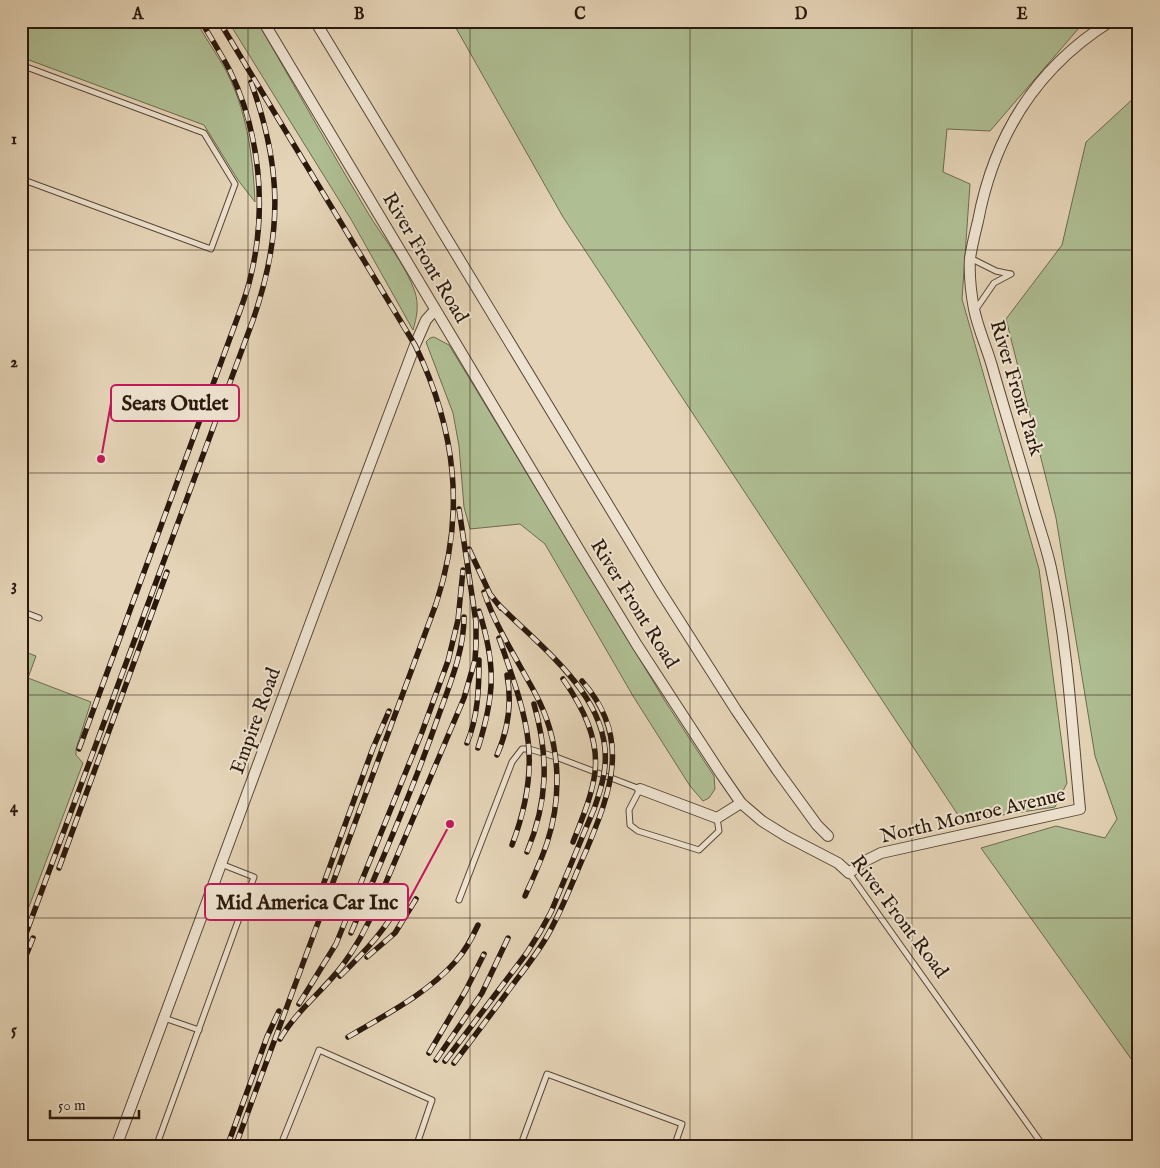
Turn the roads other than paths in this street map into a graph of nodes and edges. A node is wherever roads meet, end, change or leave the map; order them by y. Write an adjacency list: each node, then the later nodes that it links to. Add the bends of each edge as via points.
1 (263, 21): 7 (street, River Front Road)
2 (315, 21): 15 (street, River Front Road, via 659,589 736,710)
3 (1111, 21): 6 (street, River Front Park, via 1065,54 1028,98 1010,127 983,193)
4 (21, 65): 5 (lane, via 204,133 235,184 211,249)
5 (21, 179)
6 (970, 258): 8 (street, River Front Park); 8 (lane, via 996,271 1011,274 994,283)
7 (435, 310): 12 (street, River Front Road, via 638,645); 16 (street, Empire Road, via 426,320 412,354)
8 (974, 311): 13 (street, River Front Park, via 1051,567 1063,644)
9 (21, 611): 10 (lane)
10 (39, 618)
11 (640, 789): 14 (street); 14 (lane, via 629,810 630,825 638,831 699,850 719,831); 18 (lane, via 556,757 522,748 512,762)
12 (741, 803): 14 (street); 17 (street, River Front Road, via 762,821 832,859)
13 (1080, 809): 17 (street, North Monroe Avenue, via 881,853)
14 (716, 818)
15 (828, 836)
16 (221, 864): 19 (street, Empire Road); 20 (lane, via 254,877)
17 (849, 872): 27 (lane, River Front Road)
18 (459, 900)
19 (164, 1018): 20 (lane); 21 (street, Empire Road)
20 (199, 1030): 22 (lane)
21 (116, 1147)
22 (156, 1147)
23 (280, 1147): 24 (lane, via 319,1050 432,1100)
24 (416, 1147)
25 (520, 1147): 26 (lane, via 547,1074 682,1124)
26 (674, 1147)
27 (1044, 1147)

